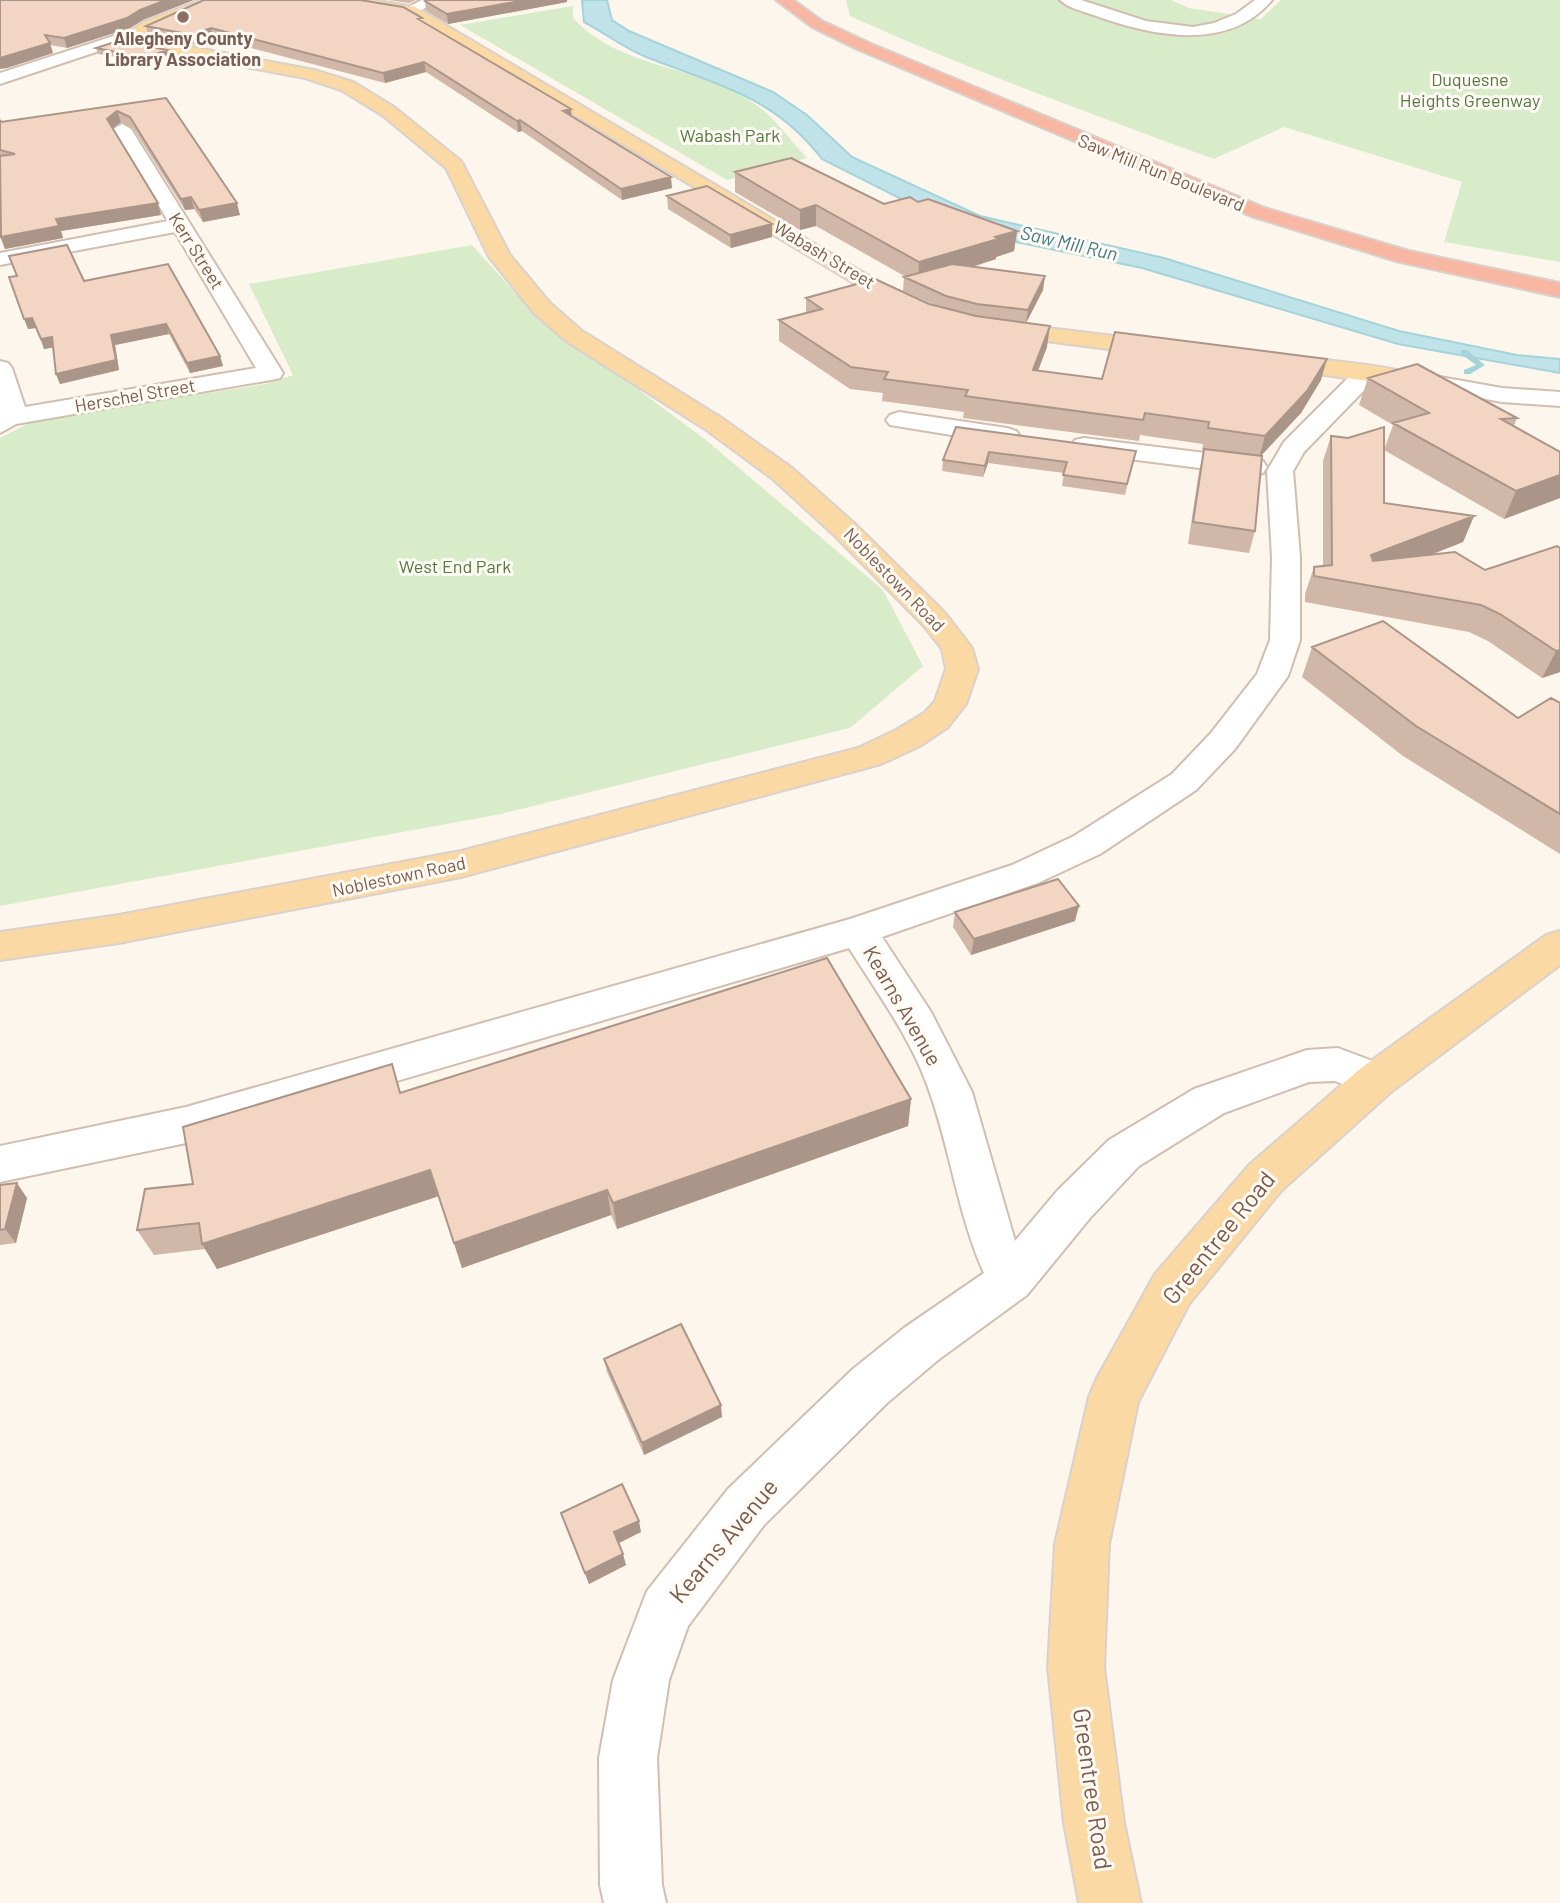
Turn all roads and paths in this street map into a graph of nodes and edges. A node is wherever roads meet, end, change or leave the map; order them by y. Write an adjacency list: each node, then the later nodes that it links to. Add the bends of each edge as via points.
1 (215, 0): 9 (main road)
2 (343, 0): 8 (main road, Wabash Street)
3 (435, 0): 8 (street)
4 (783, 0): 16 (highway, Saw Mill Run Boulevard, via 817,24 863,46 1248,209 1404,256)
5 (803, 0): 15 (highway, Saw Mill Run Boulevard, via 880,43 1254,198 1415,247)
6 (1067, 0): 7 (street, via 1147,29 1170,32 1231,24)
7 (1265, 0)
8 (411, 10): 17 (main road, Wabash Street)
9 (132, 35): 10 (street); 11 (street); 34 (main road, Noblestown Road, via 152,45 308,74 347,86 432,144 454,165 500,257 542,308 574,336 714,424 783,474 934,619 957,648 962,669 950,704 936,720 869,756 461,864 132,927)
10 (40, 48)
11 (0, 79)
12 (122, 129): 13 (street, Kerr Street)
13 (180, 225): 14 (street); 22 (street, Kerr Street)
14 (0, 259)
15 (1560, 279)
16 (1560, 290)
17 (925, 313)
18 (975, 327): 19 (main road)
19 (1178, 351)
20 (1259, 360): 23 (main road)
21 (0, 368): 27 (street, via 13,408)
22 (271, 373): 27 (street, Herschel Street)
23 (1367, 373): 24 (main road); 31 (street, via 1293,449)
24 (1412, 379): 25 (street, via 1502,395); 26 (main road)
25 (1560, 399)
26 (1480, 417)
27 (3, 420)
28 (899, 420): 29 (street)
29 (1029, 438)
30 (1056, 442): 31 (street)
31 (1280, 471): 32 (street, via 1285,640 1272,676 1223,741 1184,782 1087,845 1025,874)
32 (858, 930): 36 (street, via 187,1125); 37 (street, Kearns Avenue, via 917,1023 951,1092 990,1236)
33 (1560, 945): 35 (main road, Greentree Road)
34 (0, 946)
35 (1376, 1080): 37 (street, Kearns Avenue, via 1338,1064 1307,1066 1209,1101 1124,1153); 39 (main road, Greentree Road, via 1265,1178 1172,1289 1114,1397 1082,1544 1076,1667 1094,1823)
36 (0, 1164)
37 (1011, 1280): 38 (street, Kearns Avenue, via 870,1387 746,1507 666,1610 641,1680 628,1758)
38 (635, 1903)
39 (1110, 1903)

